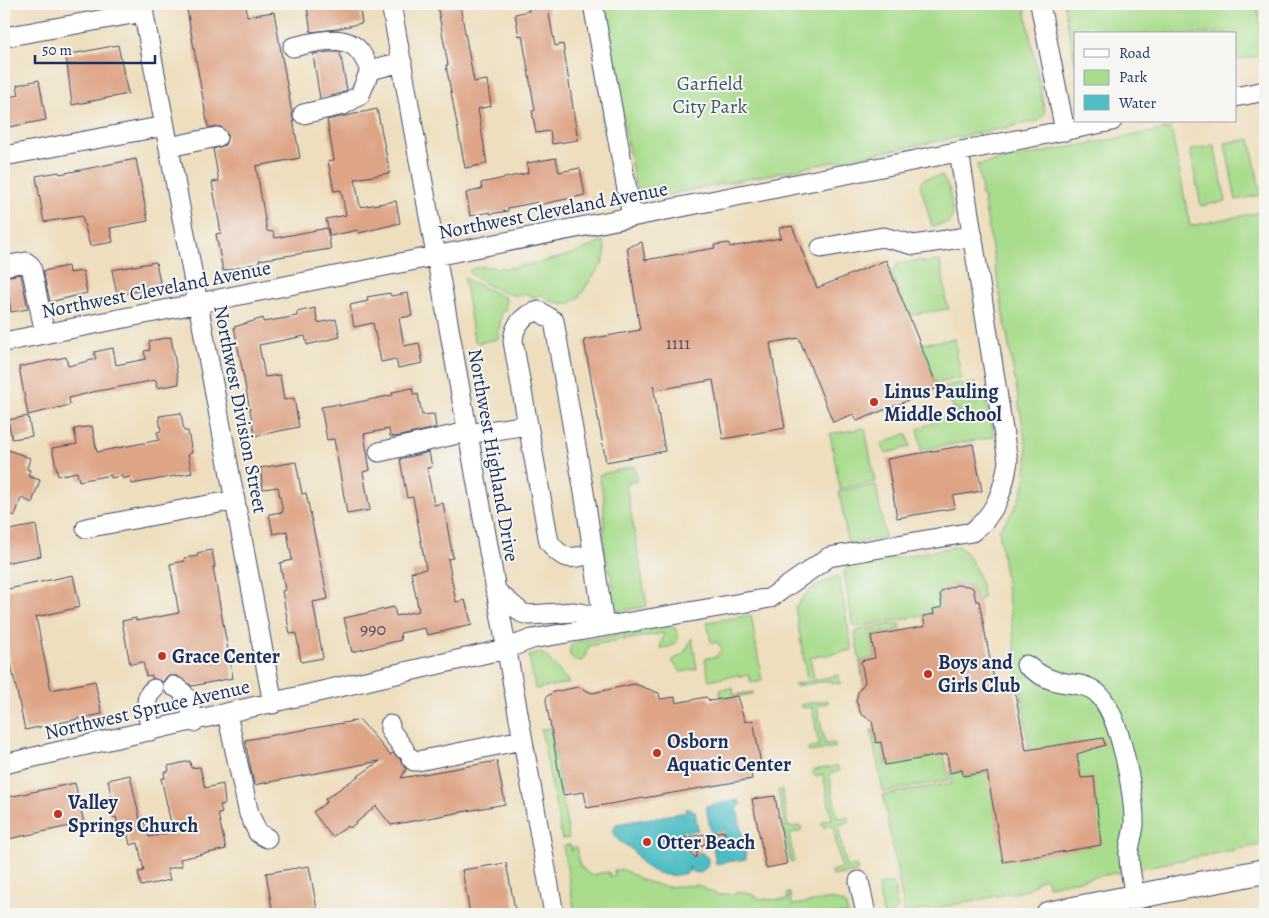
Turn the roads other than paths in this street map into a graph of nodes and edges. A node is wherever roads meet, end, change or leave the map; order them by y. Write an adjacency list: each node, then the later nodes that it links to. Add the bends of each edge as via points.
1 (391, 4): 7 (street, Northwest Highland Drive)
2 (592, 4): 19 (street)
3 (1040, 4): 14 (street)
4 (143, 8): 5 (street); 13 (street, Northwest Division Street)
5 (4, 37)
6 (293, 47): 8 (street, via 326,40 348,42 360,52)
7 (402, 62): 8 (street); 22 (street, Northwest Highland Drive)
8 (370, 70): 11 (street, via 360,95 343,105)
9 (1265, 91): 10 (street)
10 (1236, 97)
11 (303, 114)
12 (1107, 122): 14 (street, Northwest Cleveland Avenue)
13 (165, 126): 16 (street, Northwest Division Street); 18 (street)
14 (1065, 131): 17 (street, Northwest Cleveland Avenue)
15 (218, 137): 16 (street)
16 (169, 147): 24 (street, Northwest Division Street)
17 (959, 152): 19 (street, Northwest Cleveland Avenue); 20 (street, Northwest Spruce Avenue)
18 (4, 156)
19 (632, 217): 22 (street, Northwest Cleveland Avenue)
20 (973, 236): 21 (street, via 914,245 883,237); 34 (street, Northwest Spruce Avenue, via 1008,461 1003,490 982,524 972,532 829,557 770,598)
21 (821, 248)
22 (436, 256): 24 (street, Northwest Cleveland Avenue); 28 (street, Northwest Highland Drive)
23 (4, 266): 25 (street, via 26,262 31,266)
24 (198, 304): 25 (street, Northwest Cleveland Avenue); 30 (street, Northwest Division Street)
25 (45, 334): 26 (street, Northwest Cleveland Avenue)
26 (4, 342)
27 (528, 424): 28 (street); 32 (street, via 549,542 558,554 568,558); 32 (street, via 514,331 528,313 539,311 554,321)
28 (467, 433): 29 (street); 33 (street, Northwest Highland Drive)
29 (379, 452)
30 (235, 500): 31 (street); 39 (street, Northwest Division Street)
31 (86, 528)
32 (592, 554): 34 (street)
33 (495, 590): 34 (street, via 522,613 574,612 586,614); 35 (street, Northwest Highland Drive)
34 (604, 626): 35 (street, Northwest Spruce Avenue, via 532,639)
35 (505, 649): 39 (street, Northwest Spruce Avenue); 44 (street, Northwest Highland Drive)
36 (1026, 666): 49 (street, via 1053,681 1090,689 1108,706 1124,754 1133,808 1133,836 1129,852)
37 (173, 686): 41 (street, via 180,688 186,696)
38 (154, 689): 43 (street, via 147,700)
39 (272, 704): 40 (street, Northwest Spruce Avenue)
40 (228, 714): 41 (street, Northwest Spruce Avenue); 46 (street, via 249,814 258,833)
41 (194, 722): 43 (street, Northwest Spruce Avenue)
42 (390, 725): 44 (street, via 390,730 414,761)
43 (151, 731): 45 (street, Northwest Spruce Avenue)
44 (522, 740): 50 (street, Northwest Highland Drive)
45 (4, 764)
46 (268, 838)
47 (1265, 871): 49 (main road)
48 (860, 881): 51 (street)
49 (1135, 897): 52 (main road)
50 (554, 914)
51 (866, 914)
52 (1048, 914)

